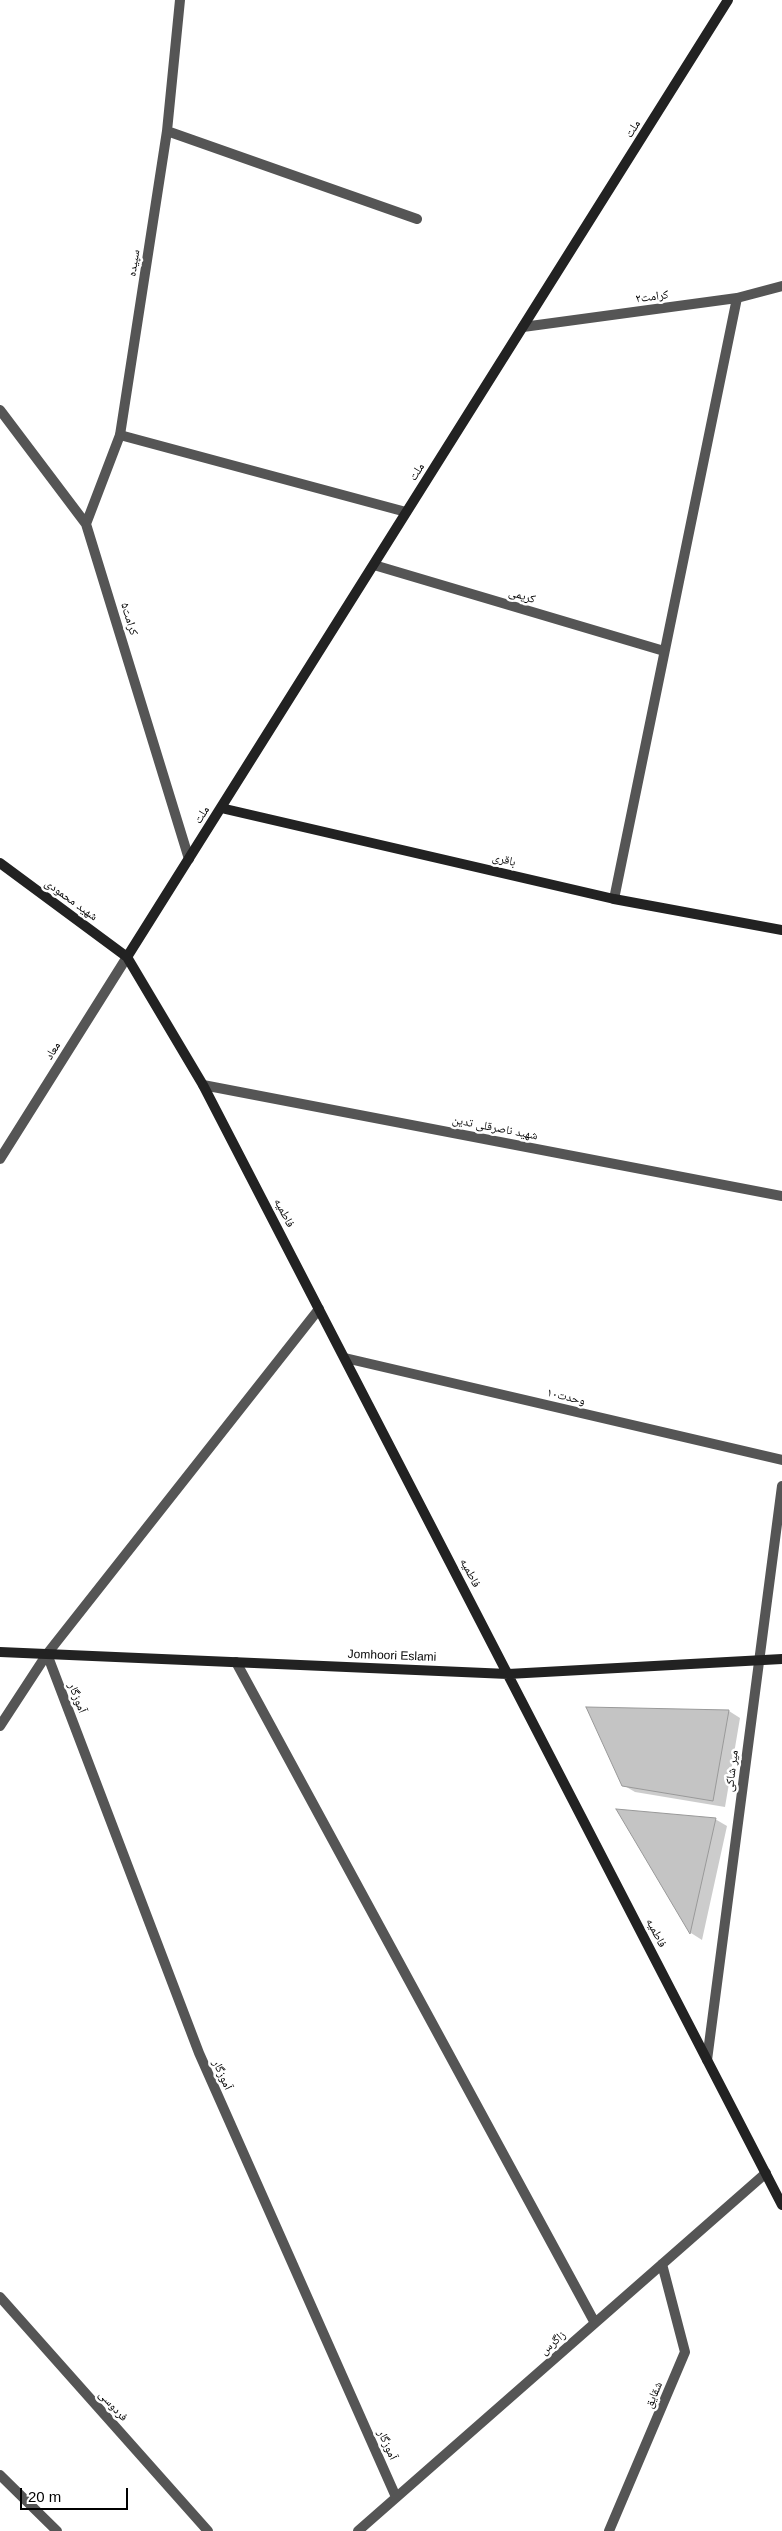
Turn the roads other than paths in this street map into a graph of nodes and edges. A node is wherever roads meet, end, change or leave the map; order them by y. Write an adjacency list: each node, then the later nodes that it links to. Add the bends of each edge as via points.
1 (180, 0): 3 (street, سپیده)
2 (728, 0): 7 (street, ملت)
3 (167, 131): 4 (street); 9 (street, سپیده)
4 (417, 219)
5 (782, 286): 6 (street, کرامت۲)
6 (737, 298): 7 (street, کرامت۲); 13 (street)
7 (523, 327): 10 (street, ملت)
8 (0, 410): 11 (street, کرامت۵)
9 (120, 435): 10 (street); 11 (street, سپیده)
10 (406, 512): 12 (street, ملت)
11 (86, 524): 15 (street, کرامت۵)
12 (374, 565): 13 (street, کریمی); 14 (street, ملت)
13 (664, 651): 17 (street)
14 (221, 808): 15 (street, ملت); 17 (street, باقری)
15 (189, 859): 19 (street, ملت)
16 (0, 863): 19 (street, شهید محمودی)
17 (614, 899): 18 (street, باقری)
18 (782, 930)
19 (127, 957): 20 (street, فاطمیه); 21 (street, معاد)
20 (203, 1085): 22 (street, شهید ناصرقلی تدین); 23 (street, فاطمیه)
21 (0, 1159)
22 (782, 1196)
23 (319, 1309): 24 (street, فاطمیه); 28 (street)
24 (345, 1358): 25 (street, وحدت۱۰); 32 (street, فاطمیه)
25 (782, 1460)
26 (782, 1486): 29 (street, میر شاکی)
27 (0, 1652): 28 (street, Jomhoori Eslami)
28 (47, 1654): 31 (street, Jomhoori Eslami); 33 (street); 41 (street, آموزگار, via 199,2053)
29 (760, 1659): 30 (street, Jomhoori Eslami); 32 (street, Jomhoori Eslami); 34 (street, میر شاکی)
30 (782, 1659)
31 (236, 1662): 32 (street, Jomhoori Eslami); 39 (street)
32 (508, 1674): 34 (street, فاطمیه)
33 (0, 1726)
34 (707, 2060): 35 (street, فاطمیه)
35 (766, 2173): 36 (street, فاطمیه); 37 (street, زاگرس)
36 (782, 2205)
37 (662, 2264): 39 (street, زاگرس); 45 (street, شقایق, via 685,2352)
38 (0, 2297): 43 (street, فردوسی)
39 (595, 2323): 41 (street, زاگرس)
40 (0, 2475): 42 (street)
41 (396, 2497): 44 (street, زاگرس)
42 (57, 2531)
43 (208, 2531)
44 (358, 2531)
45 (610, 2531)

